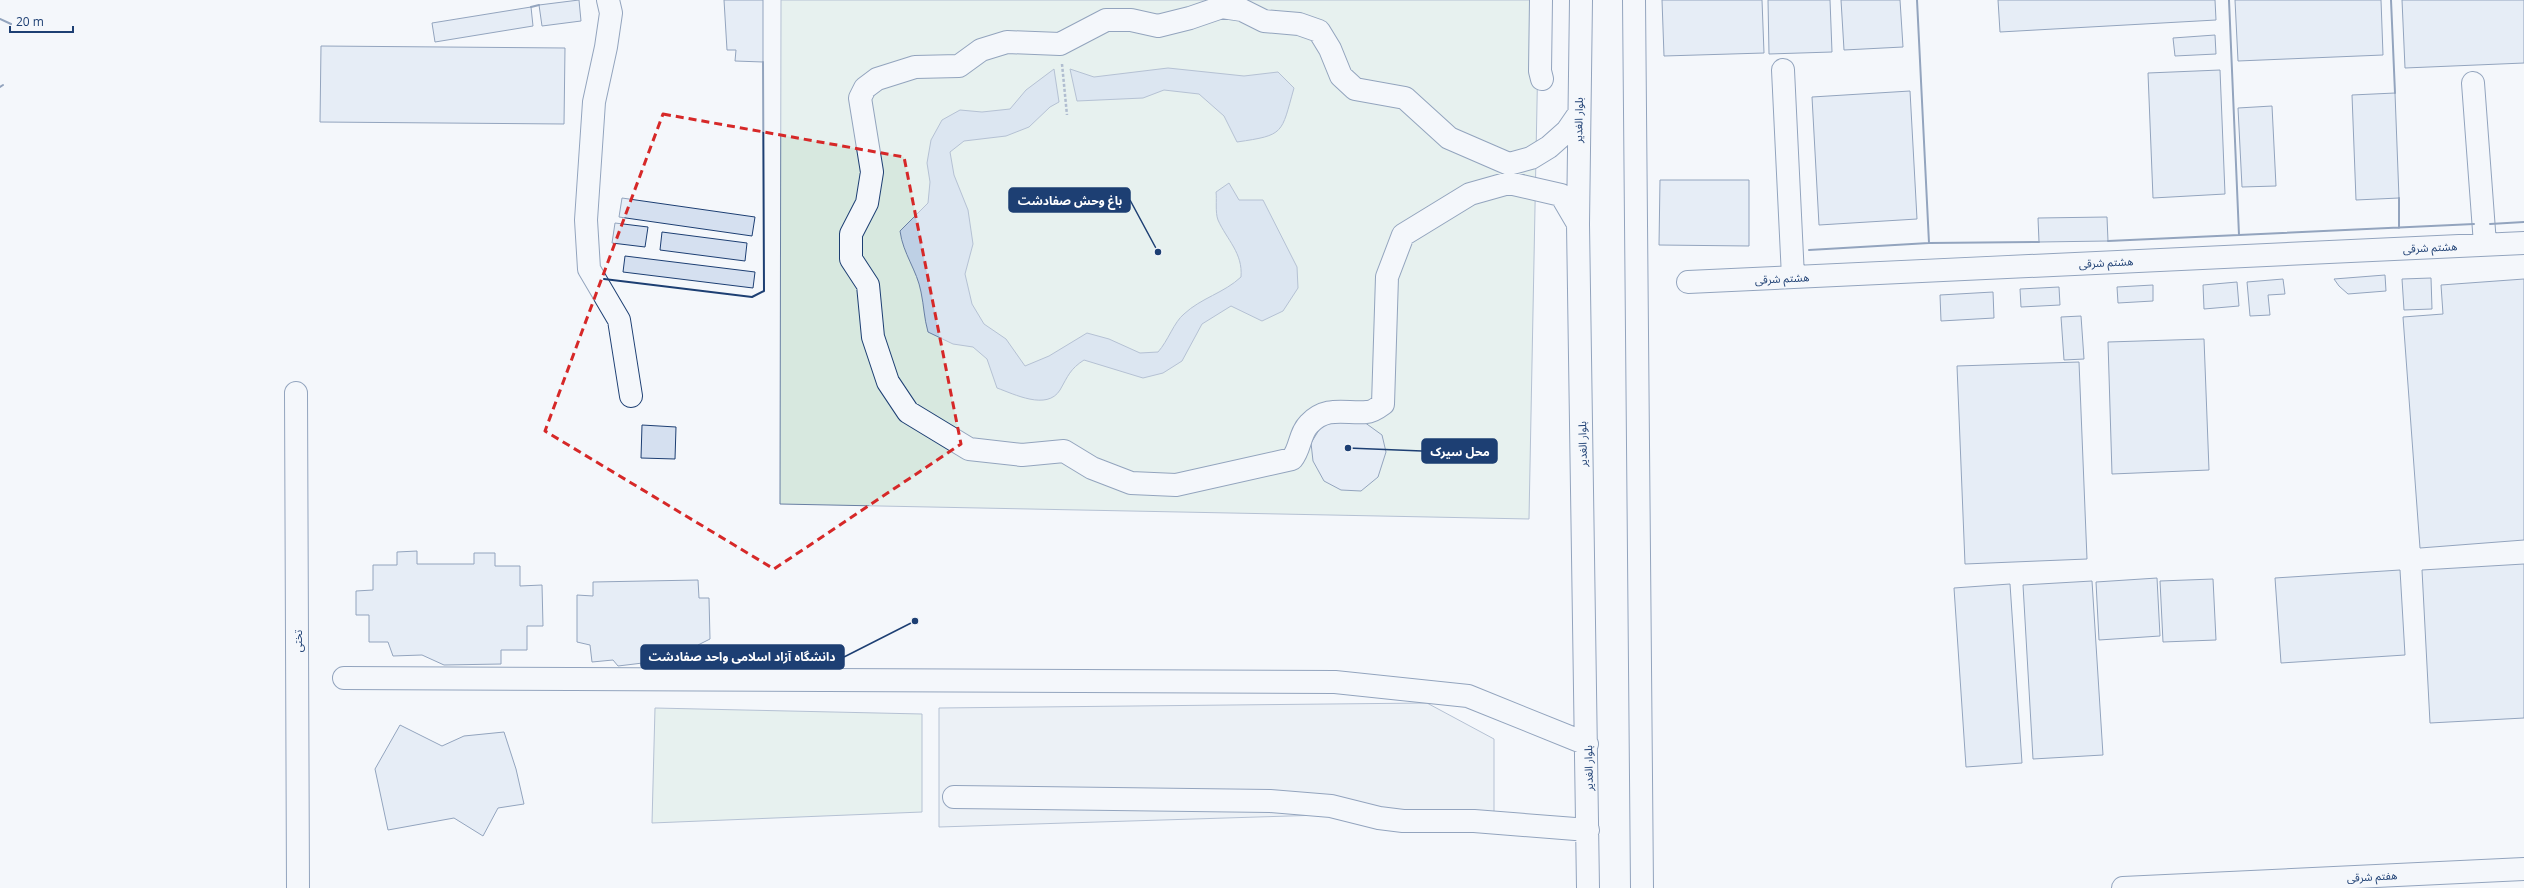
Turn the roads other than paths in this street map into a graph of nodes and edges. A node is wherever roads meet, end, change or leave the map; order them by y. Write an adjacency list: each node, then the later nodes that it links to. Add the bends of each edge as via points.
1 (608, 0): 15 (street, via 610,13 606,47 594,102 586,220 589,269 619,320)
2 (1541, 0): 6 (street)
3 (1581, 0): 8 (street, بلوار الغدیر)
4 (1634, 0): 23 (street)
5 (1783, 70): 12 (street)
6 (1542, 79)
7 (2473, 83): 11 (street)
8 (1578, 115): 9 (street, بلوار الغدیر); 9 (street, via 1567,131 1549,147 1531,158 1509,164 1449,138 1405,98 1355,89 1341,76 1319,31 1299,24 1264,21 1242,10 1222,7 1158,26 1131,20 1106,20 1060,44 1007,42 981,50 959,66 915,67 877,79 865,88 860,98 872,172 867,203 851,234 851,259 868,285 873,337 888,382 908,412 969,449 1022,455 1064,450 1092,468 1131,483 1176,485 1292,459 1299,451 1301,436 1316,419 1329,412 1368,412 1383,404 1387,277 1403,235 1470,194 1509,182 1561,195)
9 (1578, 224): 17 (street, بلوار الغدیر)
10 (2524, 243): 11 (street, هشتم شرقی)
11 (2486, 244): 12 (street, هشتم شرقی)
12 (1793, 277): 13 (street, هشتم شرقی)
13 (1688, 282)
14 (296, 394): 21 (street, تختی)
15 (631, 396)
16 (344, 678): 17 (street, via 1335,682 1468,696)
17 (1587, 744): 19 (street, بلوار الغدیر)
18 (954, 797): 19 (street, via 1270,801 1331,806 1403,821 1474,821)
19 (1588, 830): 22 (street, بلوار الغدیر)
20 (2524, 869): 24 (street, هفتم شرقی)
21 (298, 888)
22 (1588, 888)
23 (1642, 888)
24 (2124, 888)

